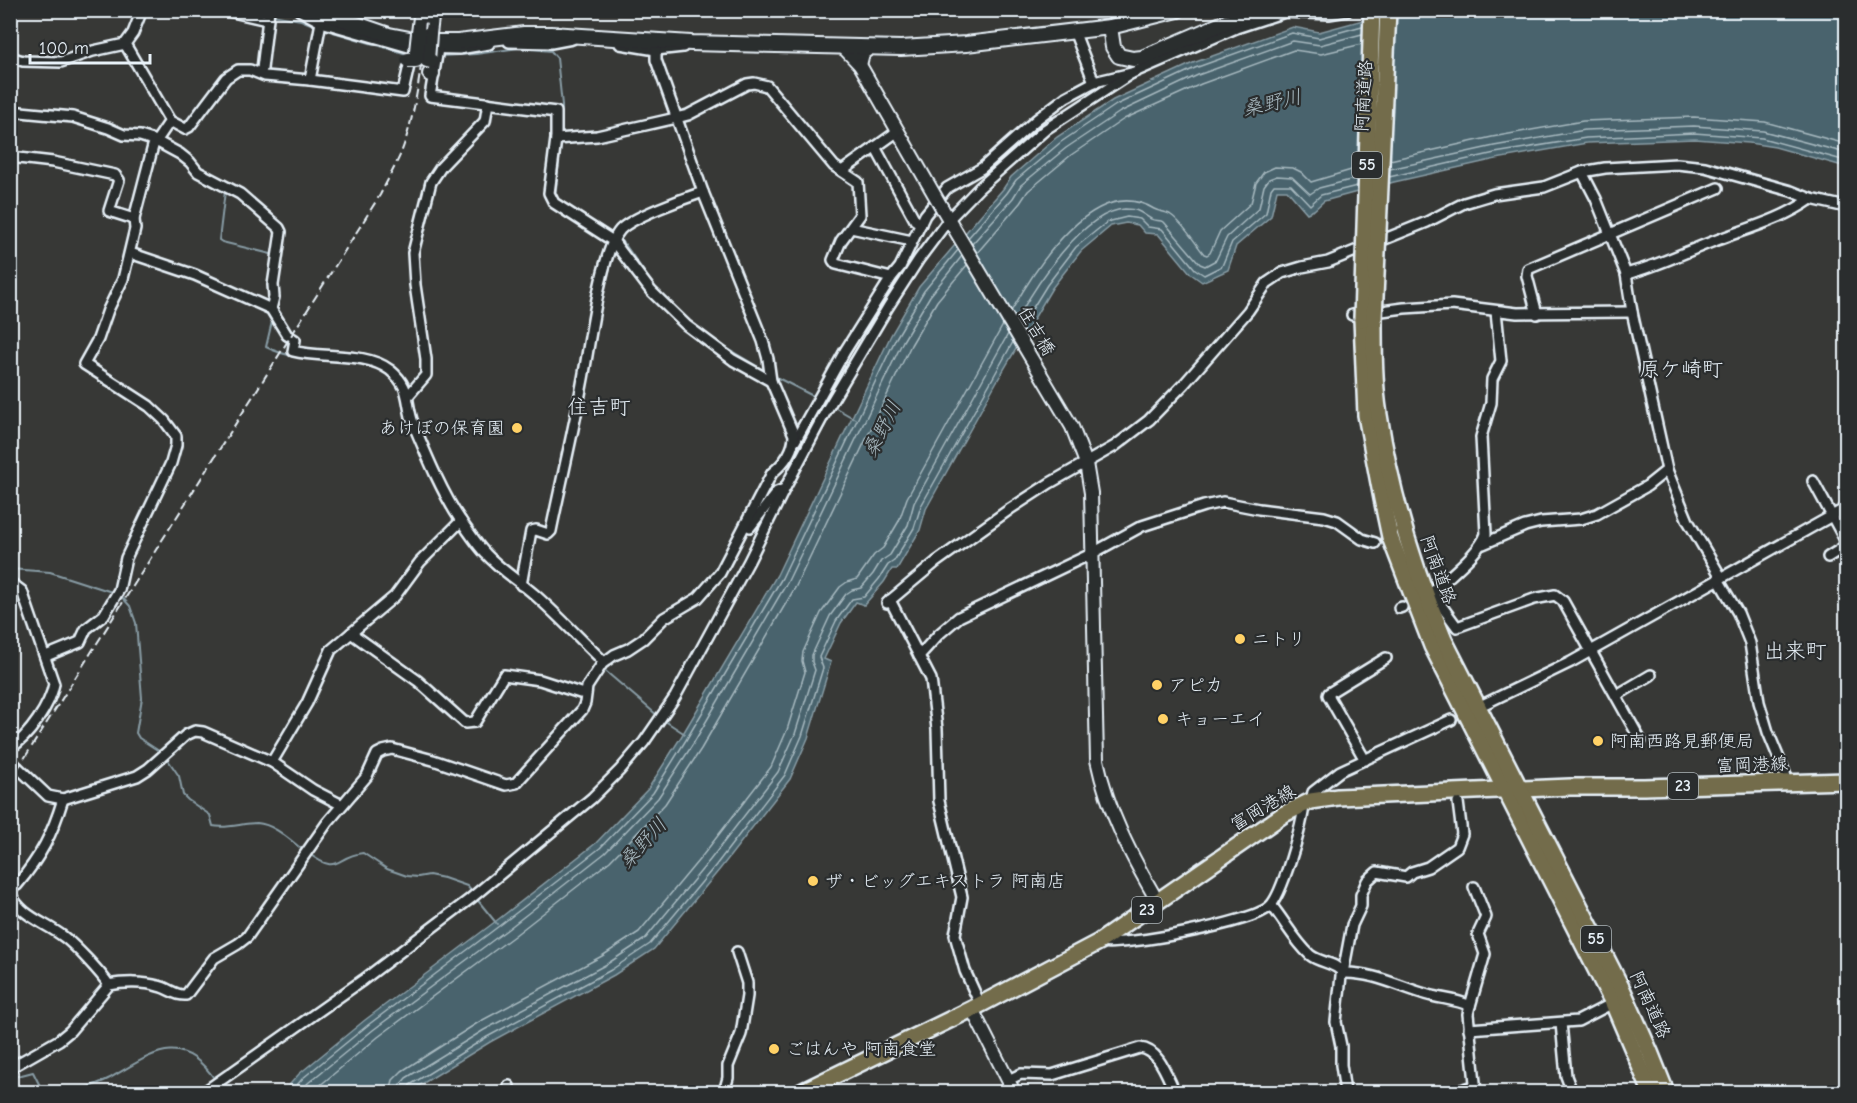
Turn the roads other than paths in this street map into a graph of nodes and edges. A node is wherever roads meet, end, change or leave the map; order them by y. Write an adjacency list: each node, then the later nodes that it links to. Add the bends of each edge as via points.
1 (142, 10): 16 (street)
2 (224, 10): 9 (street)
3 (299, 10): 10 (street)
4 (1178, 10): 12 (main road)
5 (1254, 10): 12 (main road, via 1142,58 1119,56)
6 (1372, 10): 58 (main road, 阿南道路 / 55, bridge)
7 (1388, 10): 58 (main road, 阿南道路 / 55, bridge)
8 (1347, 11): 26 (street, via 1285,12 1236,28)
9 (268, 16): 25 (street)
10 (319, 22): 11 (main road, via 389,35); 22 (street); 27 (street)
11 (425, 24): 14 (main road, via 458,42 524,34); 22 (main road, bridge, via 416,60); 23 (main road, bridge, via 427,60)
12 (1110, 27): 13 (main road)
13 (1074, 31): 19 (main road, via 966,45); 28 (street)
14 (581, 37): 15 (main road); 23 (street, via 551,43 518,41 459,49)
15 (605, 39): 17 (main road); 20 (street)
16 (125, 44): 21 (street, via 61,62); 32 (street)
17 (691, 44): 18 (main road); 20 (street)
18 (842, 46): 19 (main road); 24 (street, 住吉橋)
19 (872, 47): 24 (street, via 863,53)
20 (656, 50): 31 (street)
21 (10, 57)
22 (410, 57): 23 (street); 27 (street, via 403,92)
23 (434, 62): 29 (street, via 430,96)
24 (860, 65): 33 (street, 住吉橋)
25 (259, 72): 27 (street, via 265,76); 32 (street, via 232,72 189,127 185,129)
26 (1132, 73): 28 (street); 44 (street, via 1046,129)
27 (310, 80)
28 (1094, 82): 46 (street, via 1036,119 982,168 947,188)
29 (488, 103): 34 (street, via 556,112); 60 (street, via 485,121 431,182 412,261 426,375)
30 (10, 111): 35 (street, via 73,117 124,135)
31 (676, 118): 34 (street, via 597,136); 38 (street, via 747,84 761,84 767,86); 41 (street)
32 (170, 121): 35 (street)
33 (900, 136): 36 (street); 44 (street, 住吉橋, bridge)
34 (560, 139): 49 (street, via 551,199)
35 (156, 141): 45 (street); 54 (street, via 180,154 198,172 240,194 279,228 281,240)
36 (875, 147): 38 (street); 46 (street, via 915,220)
37 (10, 157): 45 (street, via 115,175 119,180 109,211)
38 (842, 171): 47 (street, via 859,186 860,215)
39 (1582, 172): 42 (street, via 1647,165 1705,167); 48 (street); 62 (street, via 1544,187 1464,203 1328,262 1282,273 1267,283 1248,311 1149,420 1115,446)
40 (1718, 188): 48 (street)
41 (703, 192): 49 (street, via 674,201 623,227); 59 (street, via 763,340)
42 (1811, 199): 43 (street); 52 (street, via 1786,215)
43 (1846, 207)
44 (948, 217): 62 (street, 住吉橋, via 1063,411); 65 (street, via 888,307)
45 (134, 219): 51 (street)
46 (921, 224): 50 (street)
47 (851, 228): 50 (street); 53 (street, via 834,255 836,264)
48 (1611, 235): 52 (street); 57 (street, via 1528,269)
49 (615, 237): 59 (street, via 651,291 686,325 733,360); 76 (street, via 604,265 551,531 531,531)
50 (912, 242): 53 (street)
51 (130, 253): 54 (street, via 195,275); 79 (street, via 123,279 84,364 149,406 176,436 176,445 126,558 119,590 104,615 86,629 80,642)
52 (1626, 274): 56 (street)
53 (891, 278): 61 (street)
54 (271, 309): 60 (street, via 287,335 295,340 293,351 377,363 390,370)
55 (1496, 311): 57 (street); 58 (street, via 1452,305 1404,308); 71 (street, via 1501,361 1492,379 1491,403 1481,437 1486,534)
56 (1632, 312): 57 (street); 63 (street)
57 (1537, 314)
58 (1362, 318): 86 (main road, 阿南道路 / 55, via 1404,531 1439,629); 95 (main road, 阿南道路 / 55, via 1366,415 1390,537 1432,646)
59 (770, 376): 61 (street)
60 (408, 396): 68 (street, via 412,419)
61 (794, 441): 69 (street, via 784,463 772,472)
62 (1085, 460): 72 (street, 住吉橋, via 1091,493); 80 (street, via 936,562 889,602)
63 (1667, 470): 71 (street, via 1597,514 1525,526); 74 (street, via 1688,521)
64 (1813, 481): 67 (street)
65 (784, 490): 69 (street, via 777,492); 117 (street, via 675,697 620,770 584,805 470,899)
66 (1846, 508): 67 (street)
67 (1832, 516): 73 (street, via 1845,540 1844,548); 74 (street)
68 (461, 520): 76 (street, via 484,553); 77 (street, via 420,562 395,596)
69 (736, 541): 82 (street, via 720,573 698,598)
70 (1375, 543): 72 (street, via 1324,517 1223,502 1142,526)
71 (1483, 544): 78 (street, via 1433,592 1457,627 1555,595 1563,601)
72 (1093, 553): 80 (street, via 959,617); 103 (street, 住吉橋, via 1096,760 1122,837)
73 (1828, 557)
74 (1720, 578): 78 (street); 94 (street, via 1750,642 1759,702)
75 (10, 582): 79 (street, via 22,591)
76 (521, 585): 82 (street)
77 (351, 633): 84 (street, via 418,681 465,723 476,722 504,675); 92 (street, via 331,650 307,704)
78 (1592, 650): 85 (street); 86 (street)
79 (46, 656): 89 (street, via 54,684 52,695 30,731)
80 (918, 656): 110 (street, via 931,679 935,700 939,801 962,897 955,935)
81 (1386, 658): 91 (street, via 1328,695)
82 (601, 665): 84 (street)
83 (1651, 675): 85 (street)
84 (586, 693): 99 (street, via 582,710 516,783 506,785 393,749 377,754 367,776)
85 (1617, 695): 88 (street)
86 (1478, 707): 95 (main road, 阿南道路 / 55)
87 (1451, 720): 91 (street)
88 (1641, 741)
89 (10, 748)
90 (10, 760): 96 (street, via 48,796)
91 (1365, 760): 98 (street, via 1340,771 1313,792)
92 (272, 762): 96 (street, via 195,731 136,776); 99 (street)
93 (1846, 781): 94 (main road, 富岡港線 / 23)
94 (1786, 783): 95 (main road, 富岡港線 / 23)
95 (1512, 789): 98 (main road, 富岡港線 / 23, via 1338,797); 109 (main road, 阿南道路 / 55); 126 (main road, 阿南道路 / 55, via 1623,991)
96 (63, 799): 100 (street, via 42,852 17,885)
97 (1458, 802): 107 (street, via 1462,834 1457,847 1406,877 1377,872 1367,880 1352,925)
98 (1307, 803): 103 (main road, 富岡港線 / 23, via 1284,814); 104 (street, via 1287,873)
99 (342, 805): 108 (street, via 247,937 214,958 186,995 159,986)
100 (10, 887)
101 (1474, 887): 111 (street, via 1486,917 1478,934 1485,954)
102 (10, 893): 108 (street, via 31,918 66,938)
103 (1158, 902): 105 (main road, 富岡港線 / 23)
104 (1272, 906): 105 (street, via 1263,912 1189,931 1133,942); 107 (street, via 1310,955)
105 (1099, 942): 110 (main road, 富岡港線 / 23)
106 (737, 952): 118 (street, via 747,983 746,1008)
107 (1343, 973): 111 (street, via 1395,982); 122 (street, via 1336,1022)
108 (109, 985): 114 (street, via 70,1031)
109 (1613, 1003): 112 (street, via 1578,1021); 125 (main road, 阿南道路 / 55)
110 (976, 1006): 115 (street); 119 (main road, 富岡港線 / 23)
111 (1470, 1006): 113 (street)
112 (1561, 1023): 113 (street); 124 (street, via 1565,1068)
113 (1469, 1029): 116 (street)
114 (10, 1068)
115 (1008, 1080): 120 (street); 121 (street, via 1021,1074 1052,1075 1140,1048 1155,1054)
116 (1475, 1089): 123 (street)
117 (204, 1092)
118 (724, 1092)
119 (801, 1092)
120 (1014, 1092)
121 (1175, 1092)
122 (1345, 1092)
123 (1455, 1092)
124 (1572, 1092)
125 (1651, 1092)
126 (1666, 1092)

